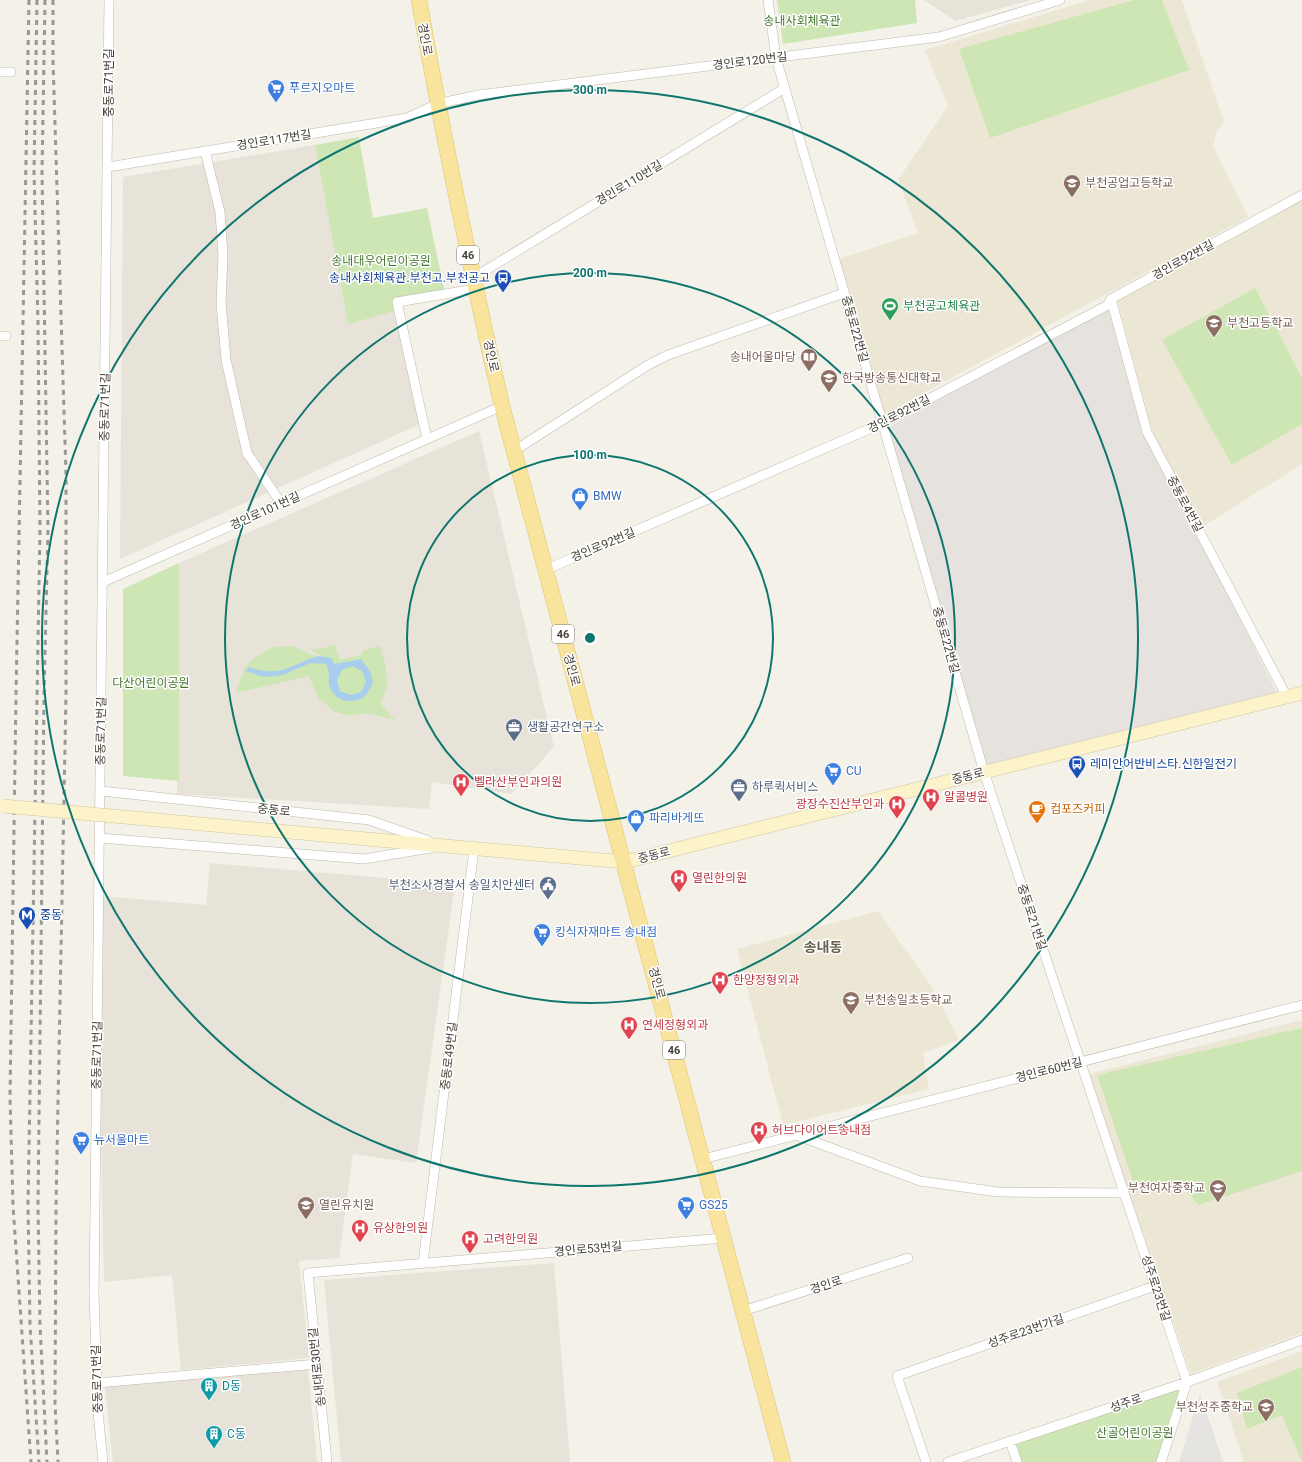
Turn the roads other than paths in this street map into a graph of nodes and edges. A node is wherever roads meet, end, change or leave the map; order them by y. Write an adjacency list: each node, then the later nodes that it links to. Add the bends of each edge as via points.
1 (109, 0): 11 (street, 중동로71번길)
2 (418, 0): 9 (main road, 경인로 / 46)
3 (768, 0): 5 (street, 중동로22번길)
4 (1060, 0): 5 (street, 경인로120번길, via 939,37)
5 (776, 58): 8 (street, 중동로22번길); 9 (street, 경인로120번길, via 478,95)
6 (0, 72): 7 (street)
7 (11, 72)
8 (785, 88): 13 (street, 경인로110번길); 14 (street, 중동로22번길)
9 (437, 104): 10 (street, 경인로117번길, via 407,118); 13 (main road, 경인로 / 46)
10 (204, 151): 11 (street, 경인로117번길); 20 (street, via 220,212 223,256 221,303 226,360 247,453)
11 (108, 167): 22 (street, 중동로71번길)
12 (1302, 195): 15 (street, 경인로92번길)
13 (474, 283): 16 (main road, 경인로 / 46); 18 (street, via 397,302)
14 (844, 293): 17 (street, 중동로22번길); 19 (street, via 662,357)
15 (1111, 299): 17 (street, 경인로92번길, via 1108,305); 24 (street, 중동로4번길, via 1147,432)
16 (502, 406): 18 (street, 경인로101번길); 19 (main road, 경인로 / 46)
17 (882, 423): 21 (street, 경인로92번길); 25 (street, 중동로22번길)
18 (427, 439): 20 (street, 경인로101번길)
19 (514, 451): 21 (main road, 경인로 / 46)
20 (282, 503): 22 (street, 경인로101번길)
21 (545, 570): 31 (main road, 경인로 / 46)
22 (103, 582): 26 (street, 중동로71번길)
23 (1302, 693): 24 (street, 중동로)
24 (1288, 697): 25 (street, 중동로)
25 (984, 772): 31 (street, 중동로); 33 (street, 중동로21번길)
26 (101, 791): 28 (street, 중동로71번길); 29 (street, 중동로, via 368,820)
27 (0, 806): 29 (street, 중동로, bridge)
28 (100, 838): 29 (street, 중동로, via 364,859); 46 (street, 중동로71번길, via 94,1295)
29 (444, 846): 30 (street, 중동로)
30 (474, 849): 31 (street, 중동로); 39 (street, 중동로49번길)
31 (625, 862): 35 (main road, 경인로 / 46)
32 (1302, 1005): 33 (street, 경인로60번길)
33 (1080, 1062): 34 (street, 경인로60번길); 36 (street, 성주로23번길)
34 (796, 1135): 35 (street, 경인로60번길); 36 (street, via 920,1182 998,1192)
35 (703, 1159): 37 (main road, 경인로 / 46)
36 (1124, 1193): 41 (street, 성주로23번길)
37 (724, 1238): 39 (street, 경인로53번길); 42 (main road, 경인로 / 46)
38 (908, 1258): 42 (street, 경인로)
39 (423, 1263): 40 (street, 경인로53번길)
40 (308, 1273): 44 (street, 송내대로30번길)
41 (1155, 1286): 45 (street, 성주로23번길); 51 (street, 성주로23번가길, via 897,1376)
42 (743, 1311): 50 (main road, 경인로 / 46)
43 (1302, 1340): 45 (street, 성주로)
44 (317, 1364): 46 (street); 49 (street, 송내대로30번길)
45 (1187, 1382): 47 (street, 성주로); 54 (street)
46 (97, 1383): 48 (street, 중동로71번길)
47 (1010, 1441): 52 (street, 성주로); 53 (street)
48 (103, 1462)
49 (327, 1462)
50 (783, 1462)
51 (926, 1462)
52 (948, 1462)
53 (1017, 1462)
54 (1162, 1462)

